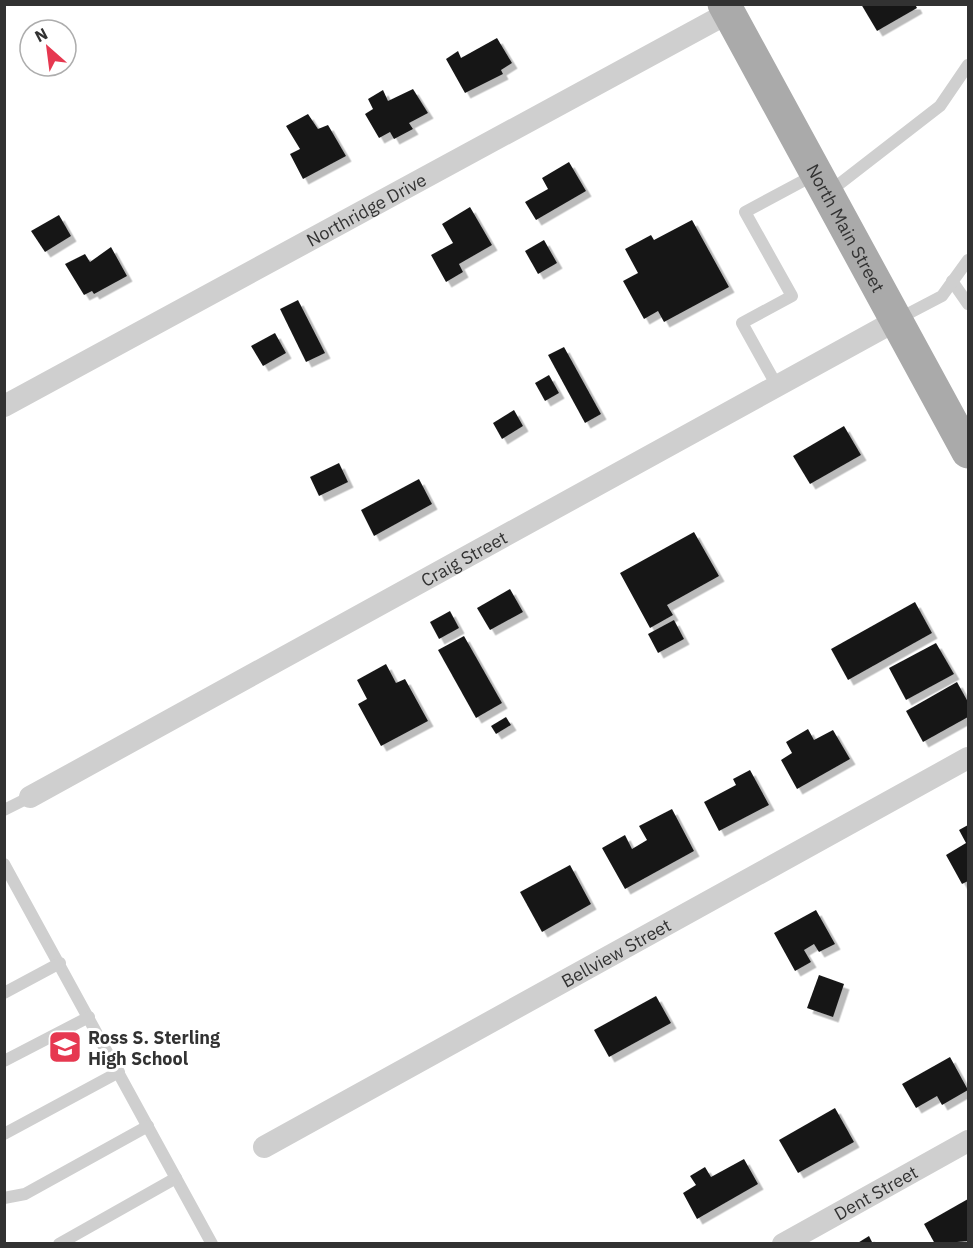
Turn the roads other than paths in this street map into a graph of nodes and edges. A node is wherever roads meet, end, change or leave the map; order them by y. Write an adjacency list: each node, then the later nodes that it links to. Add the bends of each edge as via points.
1 (726, 9): 3 (main road, North Main Street); 9 (street, Northridge Drive)
2 (969, 65): 3 (lane, via 940,106)
3 (822, 183): 7 (main road, North Main Street); 8 (lane, via 746,212 792,296 742,323)
4 (969, 260): 5 (lane)
5 (952, 281): 6 (lane); 7 (lane, via 942,296)
6 (969, 304)
7 (897, 320): 8 (street, Craig Street); 10 (main road, North Main Street)
8 (777, 386): 12 (street, Craig Street)
9 (4, 406)
10 (969, 452)
11 (969, 758): 23 (street, Bellview Street)
12 (30, 797): 13 (lane)
13 (4, 810)
14 (4, 864): 15 (lane)
15 (60, 963): 16 (lane); 17 (lane)
16 (4, 993)
17 (89, 1017): 18 (lane); 19 (lane)
18 (4, 1061)
19 (119, 1072): 20 (lane); 21 (lane)
20 (148, 1126): 24 (lane); 25 (lane, via 25,1194)
21 (4, 1134)
22 (969, 1140): 28 (street, Dent Street)
23 (264, 1147)
24 (176, 1178): 26 (lane); 27 (lane)
25 (4, 1198)
26 (60, 1244)
27 (212, 1244)
28 (783, 1244)

